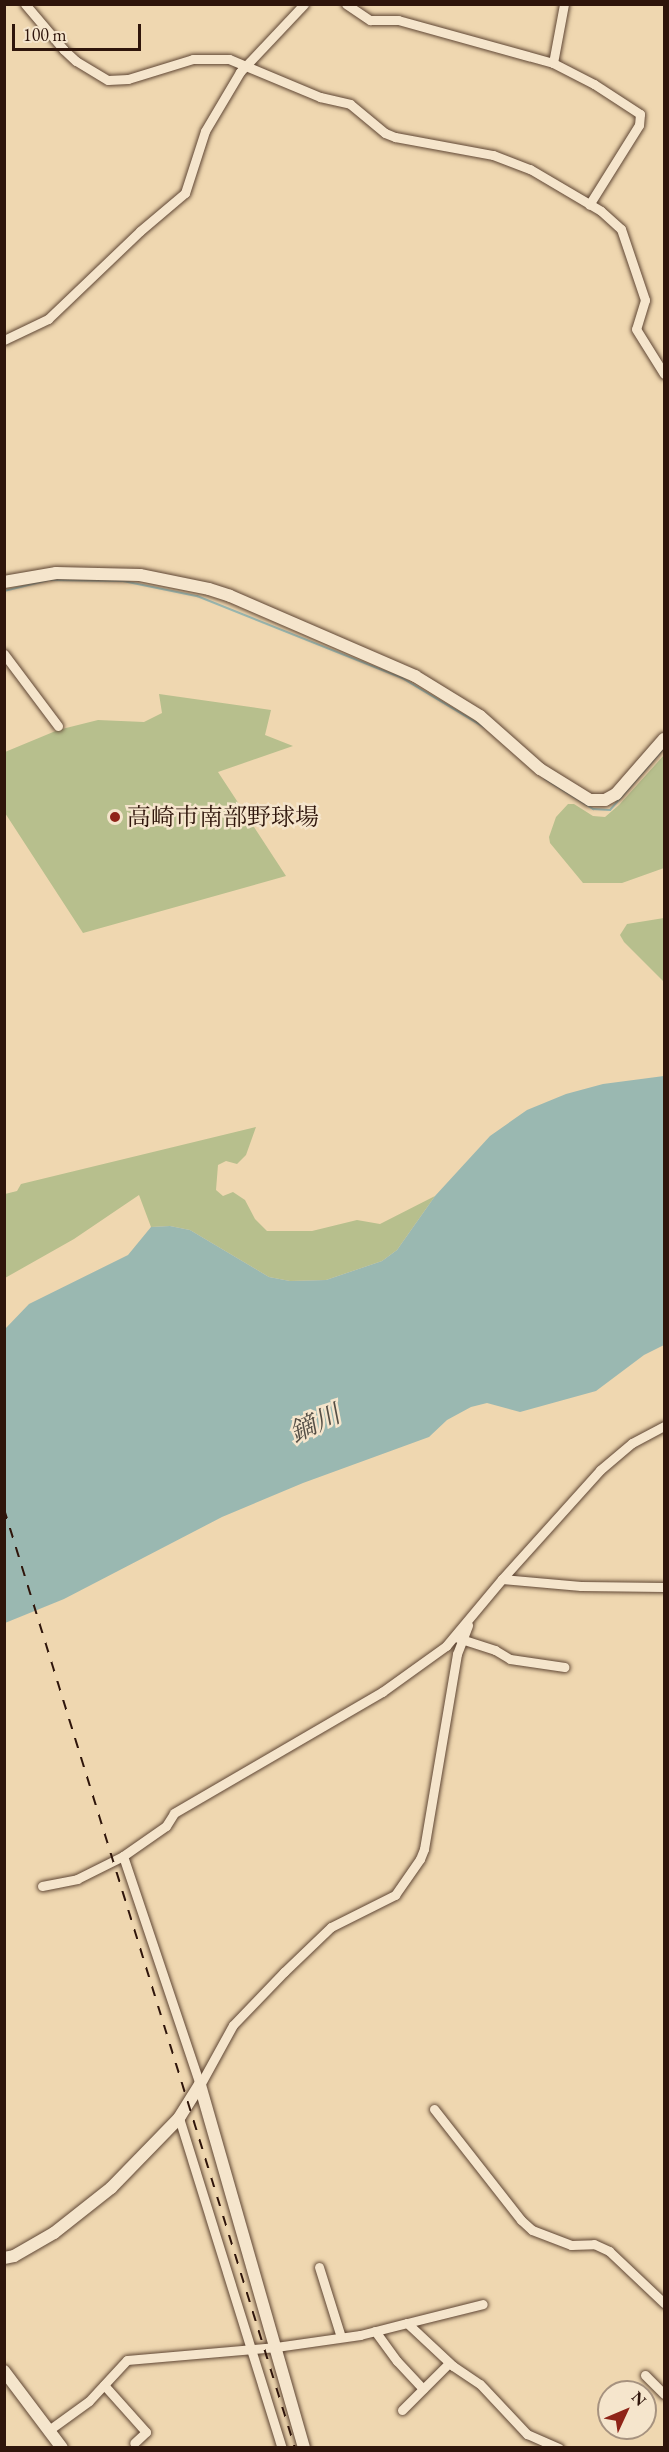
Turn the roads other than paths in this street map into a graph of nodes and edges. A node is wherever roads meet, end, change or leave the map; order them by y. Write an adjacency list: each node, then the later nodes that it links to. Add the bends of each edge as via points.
1 (25, 4): 6 (street, via 76,61 108,80 128,79 193,59 229,59)
2 (346, 4): 5 (street, via 370,20 398,20)
3 (564, 4): 5 (street)
4 (299, 6): 6 (street)
5 (553, 63): 7 (street, via 640,114 639,125)
6 (246, 65): 7 (street, via 320,97 350,104 394,137 516,162); 8 (street, via 205,131 185,193 48,319)
7 (589, 205): 9 (street, via 621,229 645,303 636,328)
8 (4, 340)
9 (664, 374)
10 (4, 582): 13 (street, via 56,573 140,575 230,596 415,676 480,716 540,769 590,800 605,800 616,794)
11 (4, 654): 12 (street)
12 (58, 726)
13 (664, 739)
14 (664, 1426): 15 (street, via 632,1443 600,1470)
15 (502, 1579): 16 (street, via 581,1586); 17 (street)
16 (664, 1587)
17 (459, 1638): 18 (street, via 510,1659); 19 (street, via 382,1692 174,1813 166,1826); 21 (street, via 420,1859 395,1894 331,1927 281,1974 233,2025)
18 (564, 1667)
19 (123, 1856): 20 (street, via 77,1879); 21 (street)
20 (42, 1886)
21 (200, 2085): 23 (street); 31 (street)
22 (434, 2109): 26 (street, via 521,2220 532,2229 571,2245 594,2244 609,2250)
23 (179, 2118): 24 (street, via 111,2188 54,2233); 32 (street)
24 (4, 2258)
25 (319, 2267): 30 (street)
26 (664, 2303)
27 (483, 2304): 28 (street)
28 (407, 2324): 29 (street); 33 (street)
29 (375, 2331): 30 (street); 37 (street)
30 (341, 2337): 31 (street)
31 (276, 2347): 32 (street); 44 (street)
32 (252, 2349): 36 (street, via 127,2361); 43 (street)
33 (449, 2363): 37 (street); 45 (street, via 480,2384 527,2434)
34 (4, 2372): 40 (street)
35 (645, 2375): 38 (street)
36 (104, 2385): 40 (street); 41 (street, via 146,2432)
37 (423, 2389): 39 (street)
38 (664, 2394)
39 (402, 2410)
40 (49, 2430): 42 (street)
41 (134, 2443)
42 (62, 2448)
43 (282, 2448)
44 (304, 2448)
45 (559, 2448)

